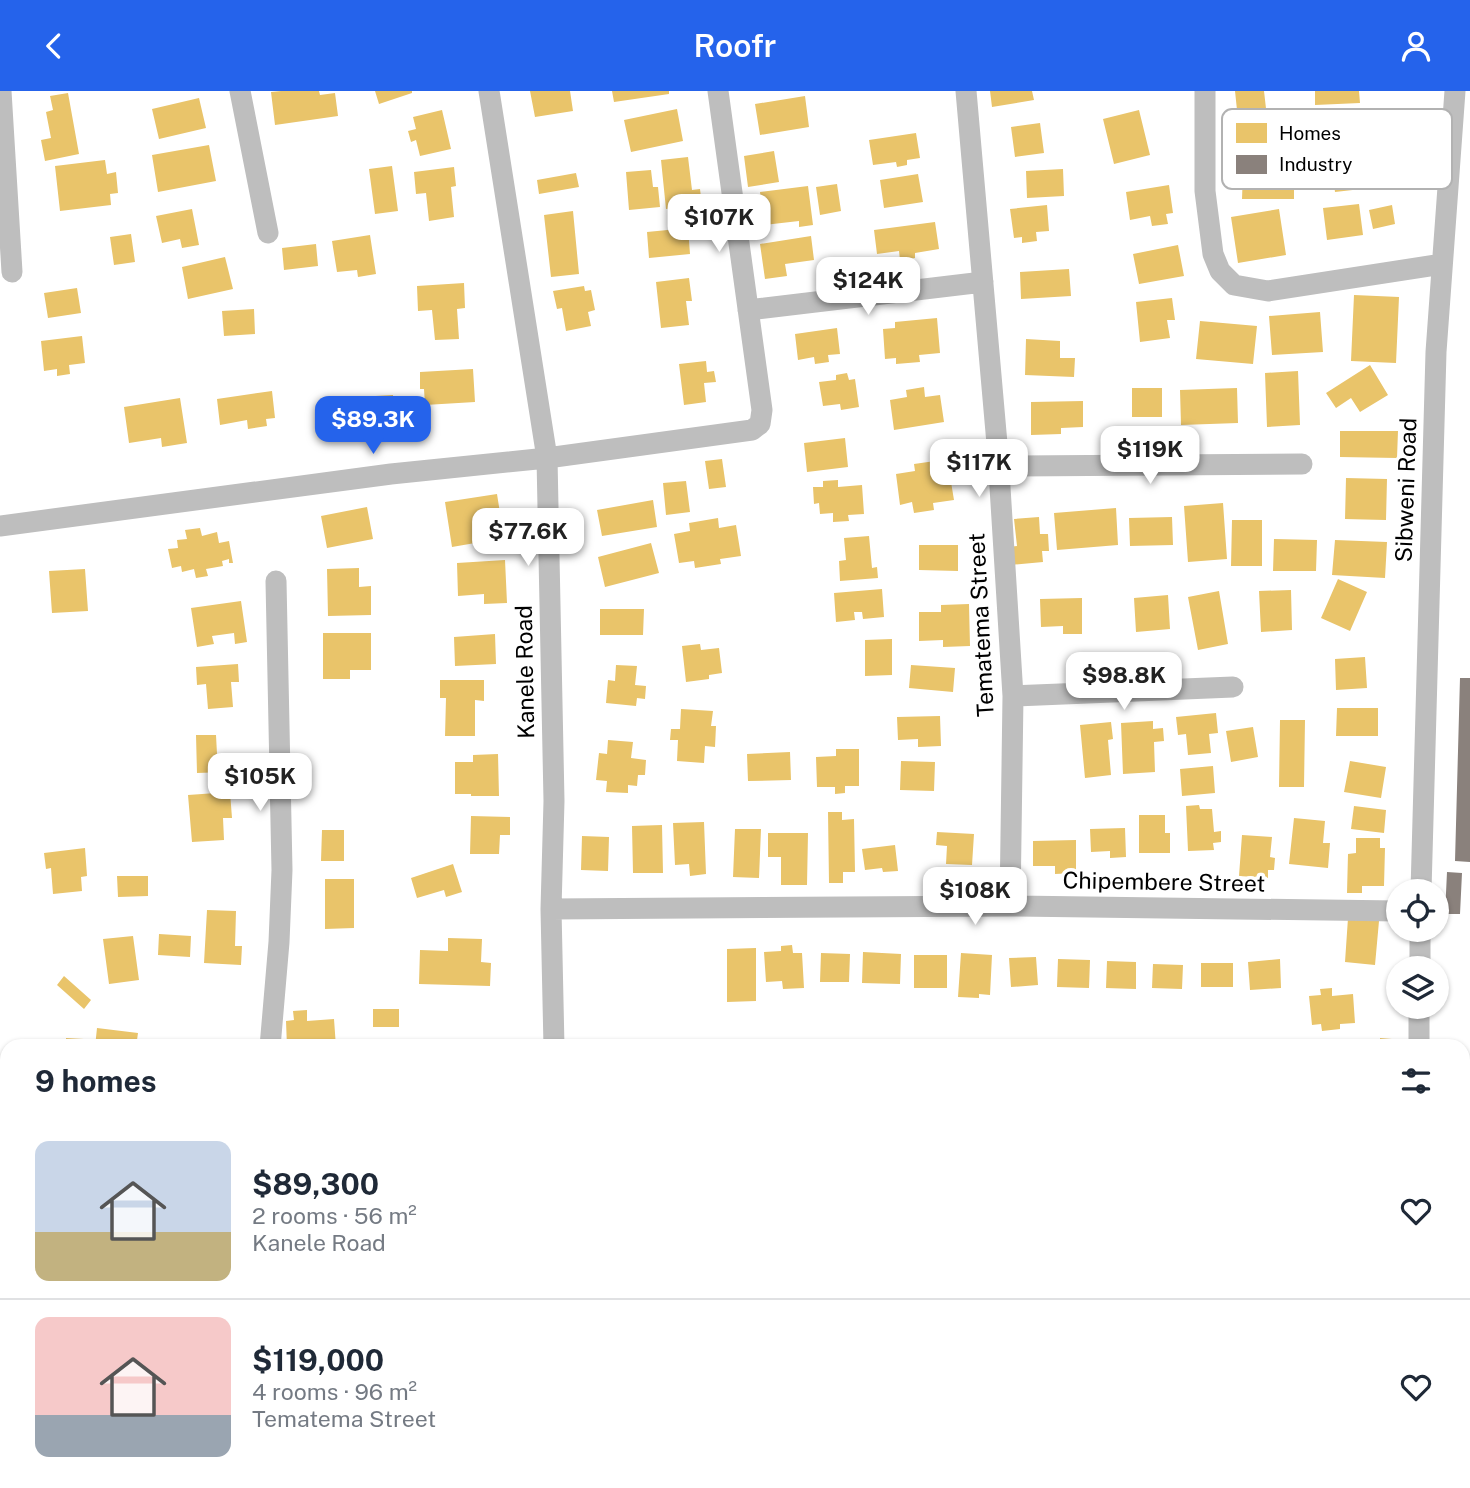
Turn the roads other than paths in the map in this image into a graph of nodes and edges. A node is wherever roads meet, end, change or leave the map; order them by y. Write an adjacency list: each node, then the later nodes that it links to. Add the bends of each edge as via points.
1 (1, 91): 12 (street)
2 (240, 91): 10 (street)
3 (489, 91): 15 (street, Kanele Road)
4 (718, 91): 14 (street)
5 (966, 91): 13 (street, Tematema Street)
6 (1205, 91): 11 (street, via 1206,191 1213,254 1220,271 1234,285 1268,291)
7 (1455, 91): 8 (street, Sibweni Road)
8 (1452, 131)
9 (1448, 189): 11 (street, Sibweni Road)
10 (268, 233)
11 (1442, 264): 22 (street, Sibweni Road)
12 (12, 272)
13 (983, 282): 14 (street); 17 (street, Tematema Street)
14 (748, 310): 15 (street, via 762,411 760,424 752,430)
15 (547, 458): 18 (street); 24 (street, Kanele Road, via 554,801)
16 (1302, 464): 17 (street)
17 (998, 466): 21 (street, Tematema Street)
18 (0, 526)
19 (276, 581): 27 (street, via 282,870)
20 (1233, 687): 21 (street)
21 (1013, 696): 23 (street, Tematema Street)
22 (1421, 879)
23 (1010, 906): 24 (street, Chipembere Street); 25 (street, Chipembere Street)
24 (551, 909): 28 (street, Kanele Road)
25 (1386, 911)
26 (1419, 1019): 29 (street)
27 (271, 1039)
28 (554, 1039)
29 (1419, 1039)

